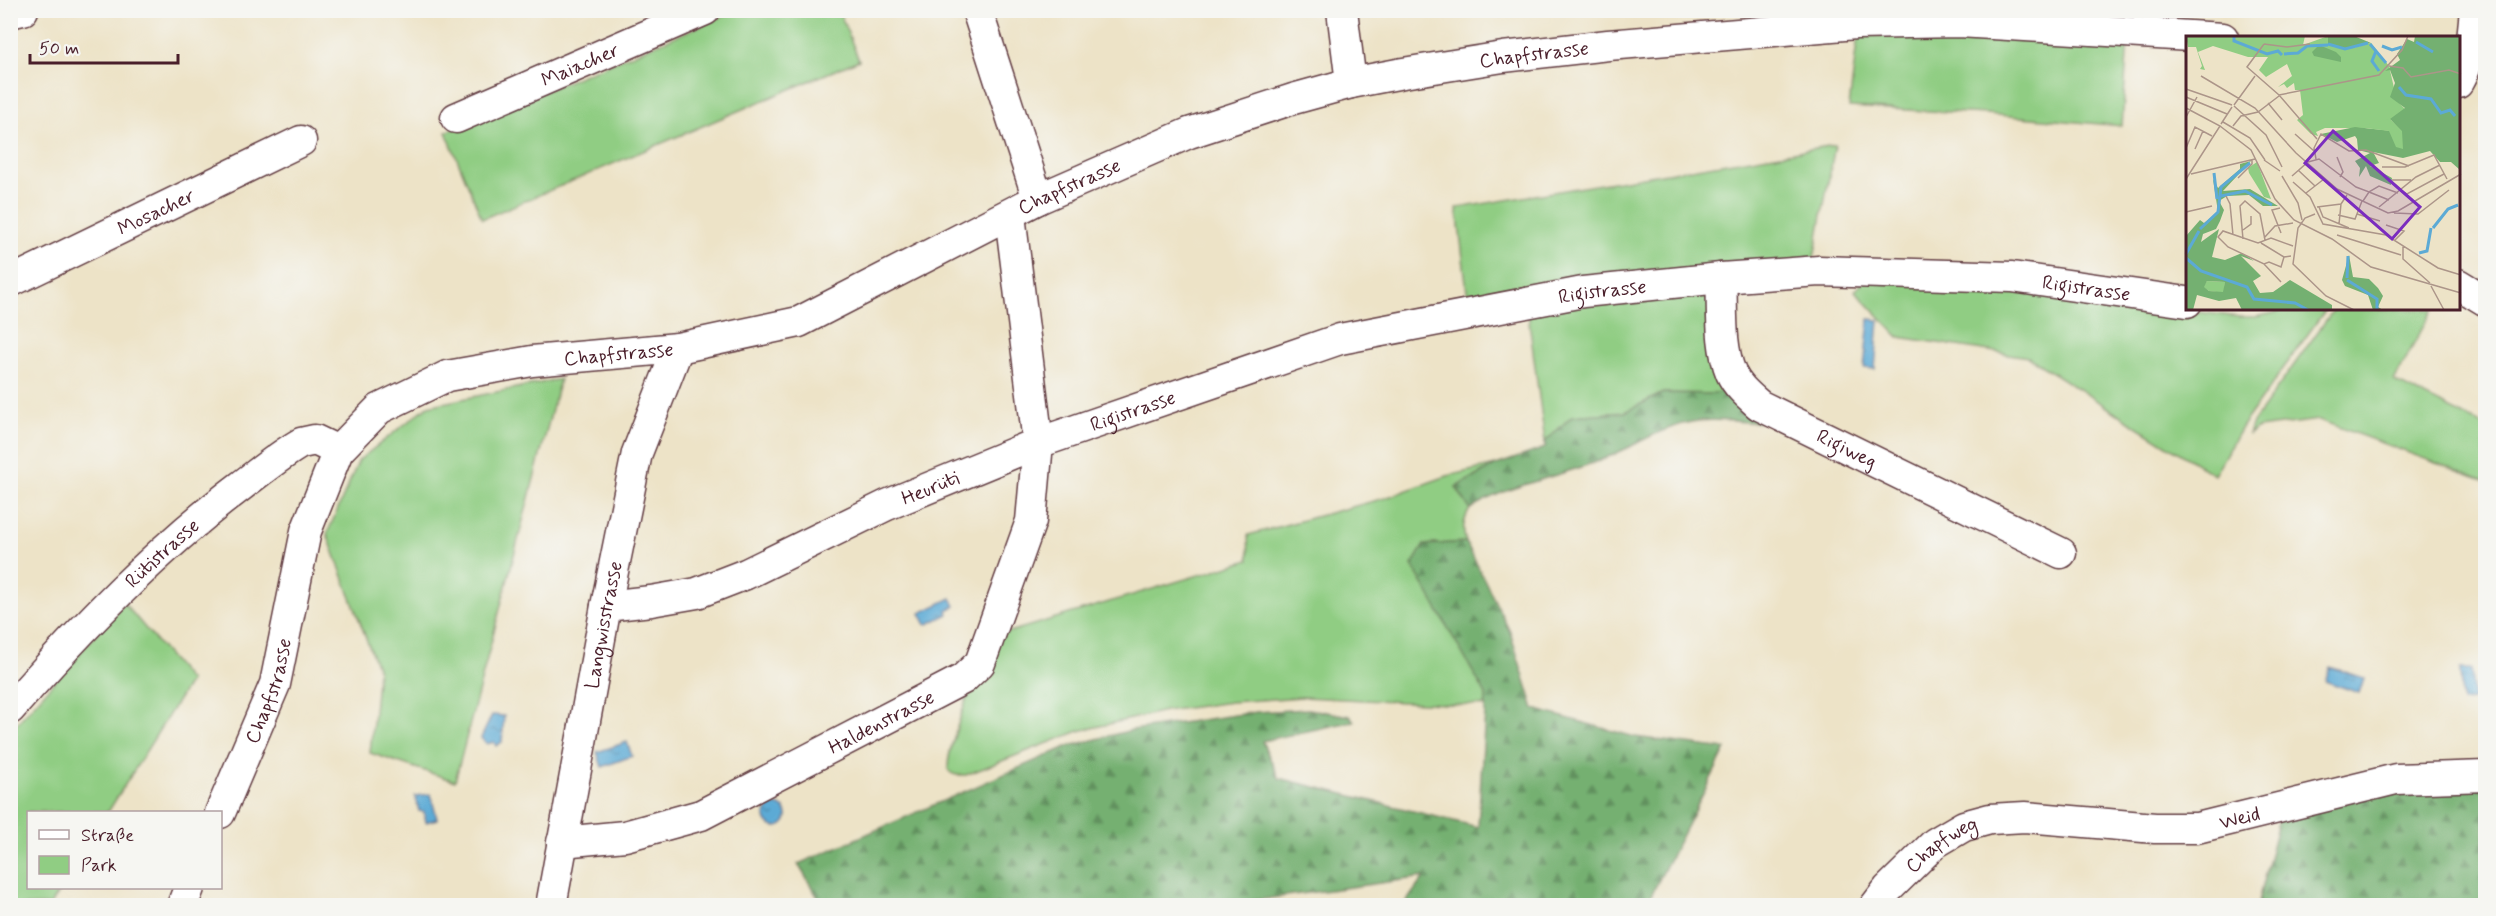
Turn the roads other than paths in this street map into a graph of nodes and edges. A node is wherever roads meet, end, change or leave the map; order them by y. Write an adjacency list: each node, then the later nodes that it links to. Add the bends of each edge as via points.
1 (22, 10): 6 (street)
2 (705, 10): 12 (street, Maiacher)
3 (977, 10): 14 (street)
4 (1342, 10): 11 (street)
5 (2475, 10): 9 (street)
6 (10, 13)
7 (1960, 16): 8 (street, Chapfstrasse); 11 (street, Chapfstrasse, via 1608,45 1503,57)
8 (2199, 36)
9 (2472, 53): 10 (street)
10 (2460, 80)
11 (1351, 83): 14 (street, Chapfstrasse, via 1189,133)
12 (456, 118)
13 (301, 141): 17 (street, Mosacher)
14 (1038, 199): 15 (street, Chapfstrasse)
15 (1010, 214): 21 (street, Chapfstrasse, via 799,322); 22 (street)
16 (1721, 278): 20 (street, Rigistrasse, via 1819,271 2012,277); 22 (street, Rigistrasse, via 1583,292 1340,339); 24 (street, Rigiweg, via 1725,347 1731,373 1742,391 1759,405)
17 (10, 282)
18 (2460, 285): 19 (street)
19 (2486, 300)
20 (2186, 302)
21 (678, 348): 23 (street, Chapfstrasse, via 532,361 447,376 379,409); 25 (street, Langwisstrasse, via 637,453)
22 (1038, 443): 25 (street, Heurüti, via 887,505 746,574 698,592); 30 (street, Haldenstrasse, via 1031,522 980,663 973,672 701,815 625,836)
23 (338, 451): 26 (street, Rütistrasse, via 315,440 301,443 224,499 109,602); 28 (street, Chapfstrasse, via 306,531 275,684)
24 (2061, 553)
25 (606, 606): 30 (street, Langwisstrasse)
26 (10, 709)
27 (2486, 776): 29 (street, Weid, via 2397,779 2197,828 2025,817)
28 (221, 811)
29 (1990, 819): 34 (street, Chapfweg, via 1964,826 1935,843)
30 (561, 842): 33 (street, Langwisstrasse)
31 (189, 889): 32 (street)
32 (182, 906)
33 (551, 906)
34 (1875, 906)

